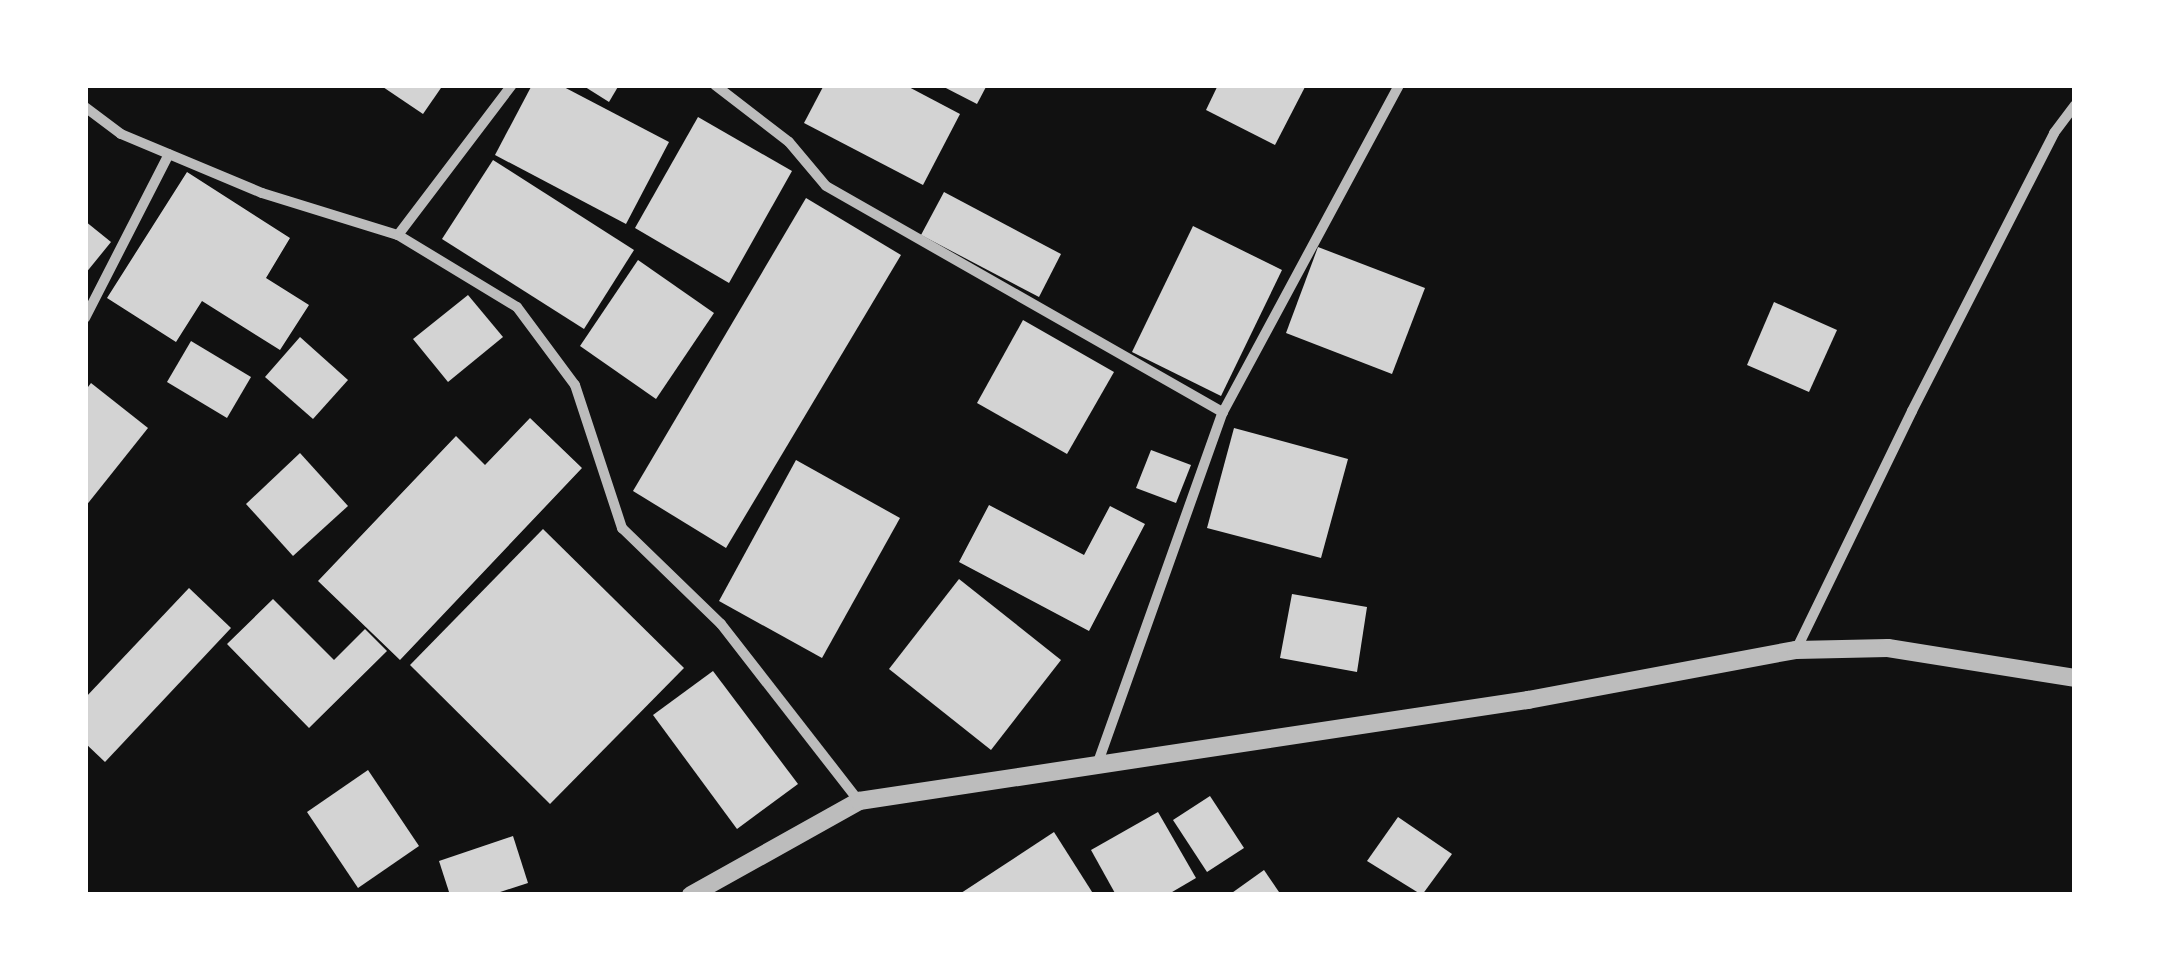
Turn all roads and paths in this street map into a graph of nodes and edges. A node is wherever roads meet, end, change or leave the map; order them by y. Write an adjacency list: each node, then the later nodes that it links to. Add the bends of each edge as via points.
1 (512, 85): 7 (street)
2 (715, 85): 9 (street, via 789,142 826,186)
3 (1399, 85): 9 (street)
4 (2075, 105): 10 (street, via 1921,393)
5 (85, 107): 6 (street, via 120,134)
6 (169, 154): 7 (street, via 262,193); 8 (street)
7 (398, 236): 13 (street, via 518,307 575,384 622,528 721,624)
8 (85, 318)
9 (1223, 412): 12 (street)
10 (1796, 650): 11 (street, via 1888,648); 12 (street, via 1528,700)
11 (2075, 678)
12 (1097, 765): 13 (street)
13 (859, 802): 14 (street)
14 (691, 895)

